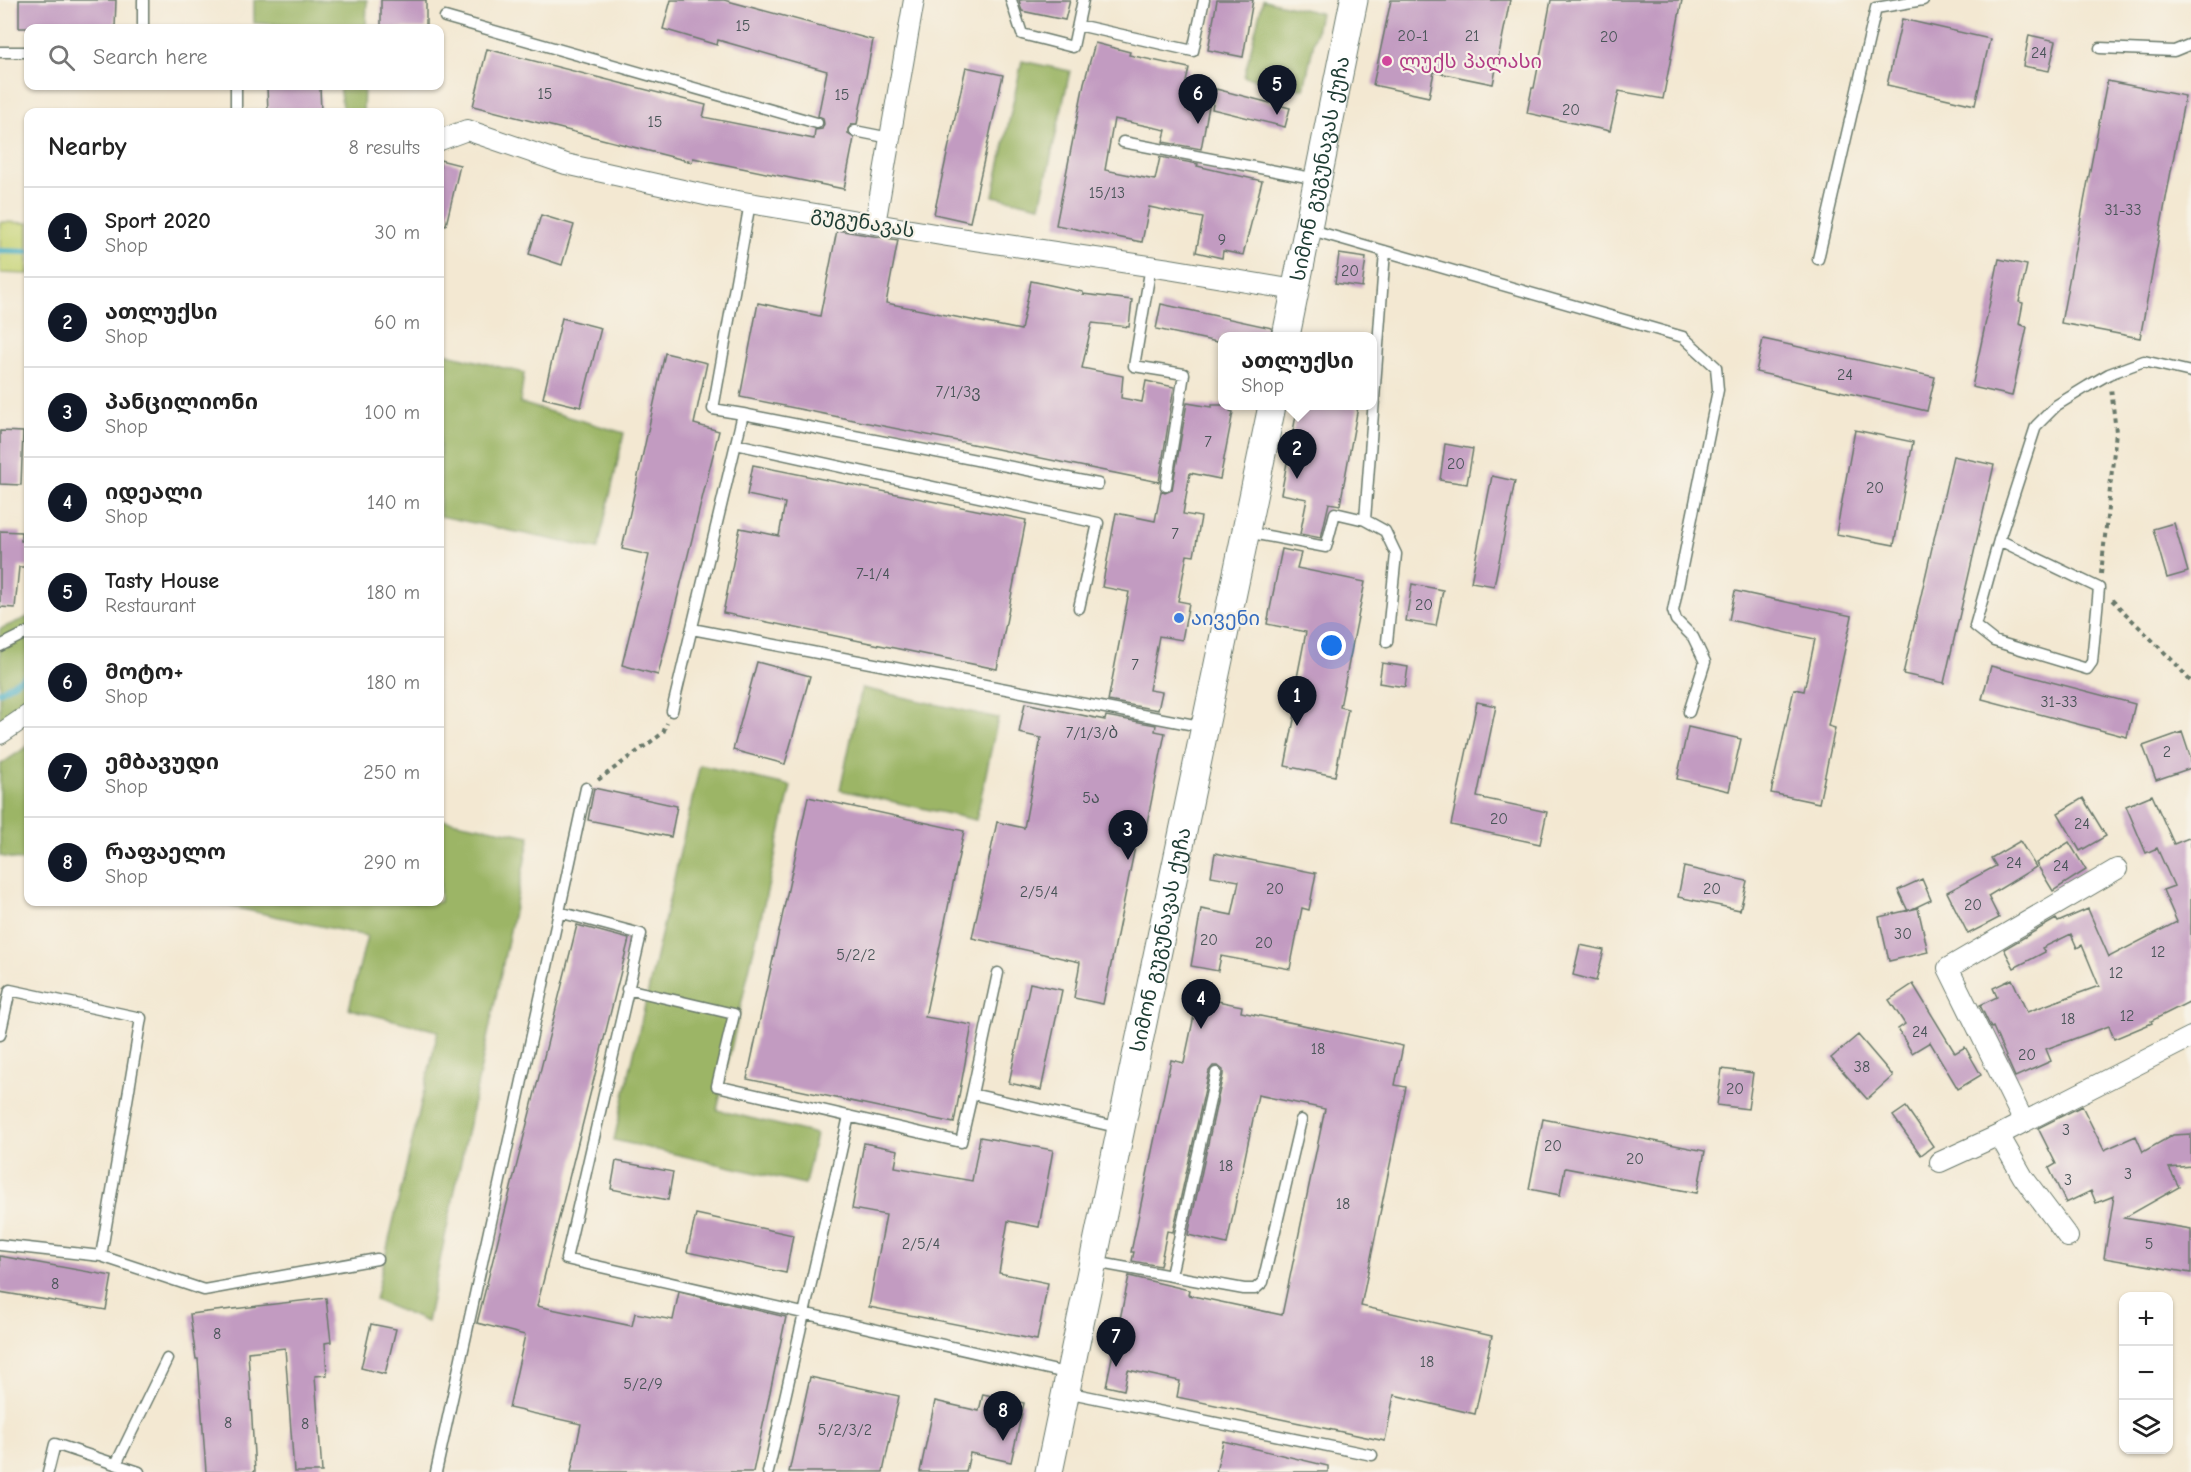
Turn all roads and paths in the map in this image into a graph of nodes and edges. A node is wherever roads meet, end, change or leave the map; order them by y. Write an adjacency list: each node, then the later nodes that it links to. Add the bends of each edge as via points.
1 (143, 0): 9 (lane)
2 (914, 0): 19 (street)
3 (1011, 0): 10 (lane, via 1023,34 1072,47)
4 (1083, 0): 10 (lane)
5 (1204, 0): 10 (lane, via 1193,51)
6 (1354, 0): 22 (main road, სიმონ გუგუნავას ქუჩა)
7 (1923, 0): 27 (lane, via 1876,8)
8 (445, 17): 17 (lane)
9 (143, 24)
10 (1078, 26)
11 (2191, 44): 12 (lane, via 2174,51)
12 (2100, 48)
13 (0, 52): 14 (lane)
14 (24, 52)
15 (237, 90): 16 (lane)
16 (236, 108)
17 (817, 123)
18 (855, 131): 19 (lane)
19 (890, 138): 24 (street)
20 (444, 139): 23 (street, გუგუნავას, via 467,130 566,164)
21 (1124, 142): 22 (lane)
22 (1317, 179): 25 (main road, სიმონ გუგუნავას ქუჩა)
23 (750, 203): 24 (street, გუგუნავას); 36 (lane, via 713,409)
24 (875, 224): 28 (street, გუგუნავას)
25 (1308, 229): 26 (lane); 29 (main road, სიმონ გუგუნავას ქუჩა)
26 (1385, 251): 31 (lane); 51 (lane, via 1683,337 1716,367 1718,390 1673,612 1693,637 1705,662)
27 (1818, 260)
28 (1151, 266): 29 (street, გუგუნავას); 39 (lane, via 1134,366 1185,374)
29 (1295, 290): 30 (main road, სიმონ გუგუნავას ქუჩა)
30 (1287, 332)
31 (1377, 359)
32 (2191, 372): 33 (lane, via 2144,361)
33 (2109, 374): 42 (lane, via 2057,405 2037,426); 43 (path, via 2116,432)
34 (1271, 410): 41 (main road, სიმონ გუგუნავას ქუჩა)
35 (1373, 410): 40 (lane)
36 (743, 414): 37 (lane); 38 (lane)
37 (736, 444): 44 (lane, via 1098,523); 45 (lane)
38 (1098, 484)
39 (1166, 486)
40 (1365, 520): 41 (lane, via 1335,513 1326,548); 47 (lane, via 1385,531 1396,554)
41 (1246, 532): 53 (main road, სიმონ გუგუნავას ქუჩა)
42 (1999, 540): 43 (lane); 43 (lane, via 1975,626 1994,641 2086,669 2092,662)
43 (2100, 588): 49 (path)
44 (1079, 608)
45 (692, 629): 50 (lane); 53 (lane)
46 (24, 634): 48 (lane)
47 (1388, 642)
48 (0, 646)
49 (2191, 682)
50 (672, 711): 55 (path, via 663,733)
51 (1689, 712)
52 (24, 718): 54 (street)
53 (1205, 727): 67 (main road, სიმონ გუგუნავას ქუჩა)
54 (0, 734)
55 (586, 788): 57 (lane)
56 (2117, 869): 66 (street, via 1948,968)
57 (559, 912): 59 (lane, via 641,934); 83 (lane)
58 (998, 973): 63 (lane)
59 (627, 989): 64 (lane, via 734,1014 717,1086); 76 (lane, via 566,1259)
60 (0, 1035): 72 (lane, via 10,990 141,1018)
61 (2191, 1037): 66 (street)
62 (1216, 1073): 75 (lane)
63 (972, 1094): 64 (lane, via 962,1142); 67 (lane)
64 (849, 1116): 76 (lane)
65 (1301, 1120): 75 (lane, via 1263,1282 1255,1289 1244,1289)
66 (2024, 1122): 68 (street)
67 (1121, 1128): 74 (main road, სიმონ გუგუნავას ქუჩა)
68 (1999, 1135): 69 (street); 70 (street)
69 (1940, 1162)
70 (2068, 1237)
71 (0, 1245): 72 (lane)
72 (101, 1256): 73 (lane, via 204,1290)
73 (377, 1259)
74 (1093, 1262): 75 (lane); 78 (main road, სიმონ გუგუნავას ქუჩა)
75 (1171, 1275)
76 (804, 1314): 78 (lane); 84 (lane)
77 (167, 1359): 80 (lane)
78 (1068, 1383): 79 (lane); 85 (main road, სიმონ გუგუნავას ქუჩა)
79 (1372, 1455)
80 (116, 1464): 81 (lane, via 55,1444); 82 (lane)
81 (48, 1472)
82 (139, 1472)
83 (436, 1472)
84 (768, 1472)
85 (1049, 1472)

